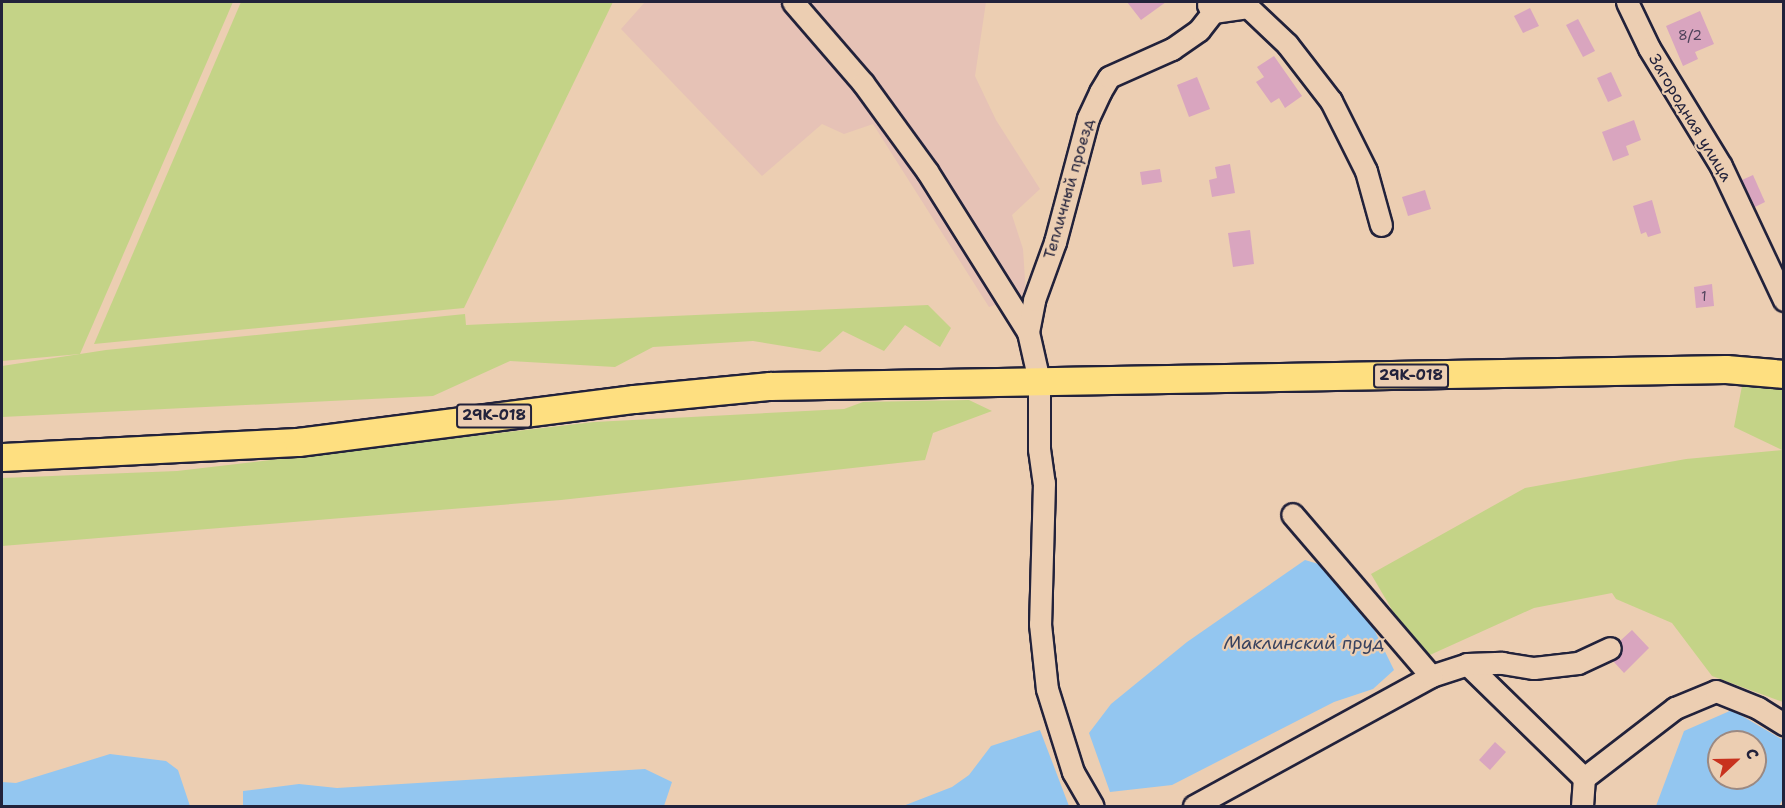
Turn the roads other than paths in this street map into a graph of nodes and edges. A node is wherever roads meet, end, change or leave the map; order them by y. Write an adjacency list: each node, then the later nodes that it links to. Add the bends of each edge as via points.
1 (793, 2): 6 (street, via 862,83 927,171)
2 (1627, 2): 5 (street, Загородная улица, via 1649,48 1721,166)
3 (1213, 5): 4 (street, via 1248,8 1287,44 1331,101 1366,171); 6 (street, Тепличный проезд, via 1199,30 1172,49 1109,77 1100,92 1088,118)
4 (1381, 225)
5 (1784, 300)
6 (1028, 332): 8 (street)
7 (1784, 374): 8 (main road, 29К-018, via 1726,369)
8 (1039, 381): 9 (main road, 29К-018, via 770,386 634,399 298,442); 16 (street, via 1044,483 1040,624 1047,689 1073,772)
9 (2, 457)
10 (1292, 514): 13 (street)
11 (1610, 648): 12 (street, via 1578,663 1534,668 1502,663)
12 (1467, 664): 13 (street); 15 (street)
13 (1431, 676): 17 (street)
14 (1784, 724): 15 (street, via 1758,708 1716,691 1676,708)
15 (1584, 778): 18 (street)
16 (1093, 807)
17 (1194, 807)
18 (1582, 807)

